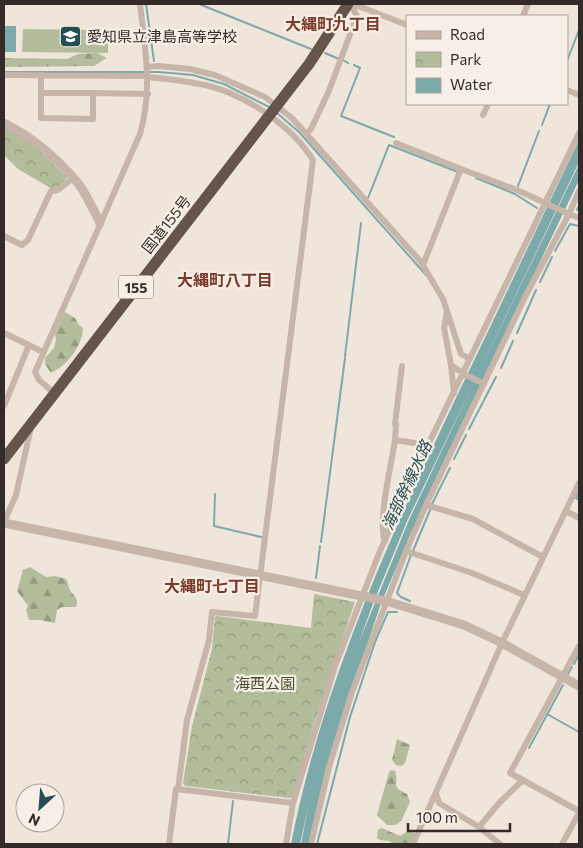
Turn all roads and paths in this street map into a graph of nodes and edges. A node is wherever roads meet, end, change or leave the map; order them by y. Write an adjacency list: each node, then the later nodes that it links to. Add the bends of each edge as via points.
1 (140, 4): 4 (street)
2 (350, 4): 3 (street); 11 (highway, 国道155号 / 155); 14 (street, via 357,16 316,121)
3 (406, 25)
4 (148, 73): 6 (street); 9 (street); 11 (street, via 219,88 255,106); 11 (street, via 158,66 214,75 265,97)
5 (4, 75): 6 (street)
6 (41, 75): 7 (street)
7 (41, 93): 8 (street); 8 (street, via 41,118 93,119)
8 (93, 93): 9 (street)
9 (148, 94): 24 (street, via 140,134)
10 (488, 105): 12 (street)
11 (274, 109): 14 (street, via 292,118); 17 (street, via 292,134); 36 (highway, 国道155号 / 155)
12 (483, 115)
13 (4, 123): 19 (street, via 46,150)
14 (307, 132): 17 (street)
15 (579, 133): 21 (street)
16 (396, 144): 18 (street)
17 (312, 148): 26 (street); 51 (street)
18 (462, 169): 21 (street); 26 (street)
19 (73, 178): 24 (street); 25 (street, via 58,190 51,191 28,240 22,244)
20 (579, 191): 22 (street)
21 (545, 203): 22 (street); 31 (street)
22 (569, 214): 23 (street); 35 (street)
23 (579, 218)
24 (100, 223): 30 (street)
25 (4, 238)
26 (423, 265): 27 (street)
27 (448, 310): 31 (street, via 461,354); 32 (street, via 444,328)
28 (4, 333): 29 (street)
29 (29, 345): 30 (street); 38 (street)
30 (43, 352): 36 (street, via 36,376)
31 (470, 359): 34 (street)
32 (452, 365): 34 (street); 37 (street)
33 (402, 366): 40 (street, via 394,424)
34 (465, 374): 35 (street); 37 (street)
35 (484, 383): 44 (street)
36 (54, 393): 39 (highway, 国道155号 / 155)
37 (454, 394): 41 (street)
38 (4, 406)
39 (32, 422): 42 (highway, 国道155号 / 155); 47 (street, via 16,495)
40 (395, 440): 41 (street); 48 (street, via 382,531)
41 (428, 445): 48 (street)
42 (5, 455)
43 (579, 483): 45 (street)
44 (426, 505): 49 (street); 50 (street, via 473,519)
45 (566, 511): 46 (street); 50 (street)
46 (579, 518)
47 (4, 523): 51 (street)
48 (384, 541): 53 (street)
49 (406, 551): 52 (street); 54 (street)
50 (543, 557): 52 (street)
51 (260, 575): 53 (street); 60 (street, via 254,616 212,612 210,640 187,720)
52 (524, 595): 55 (street)
53 (364, 596): 54 (street); 62 (street, via 335,666)
54 (385, 601): 55 (street, via 464,625); 69 (street, via 328,767)
55 (502, 643): 57 (street); 61 (street)
56 (579, 646): 57 (street)
57 (562, 676): 58 (street); 59 (street, via 510,773)
58 (579, 686)
59 (523, 780): 65 (street); 66 (street)
60 (178, 789): 62 (street); 67 (street)
61 (436, 793): 63 (street); 64 (street)
62 (293, 803): 68 (street)
63 (439, 803): 64 (street); 66 (street)
64 (430, 809): 70 (street)
65 (579, 812): 72 (street)
66 (479, 827): 71 (street)
67 (169, 844)
68 (286, 844)
69 (311, 844)
70 (413, 844)
71 (500, 844)
72 (562, 844)

